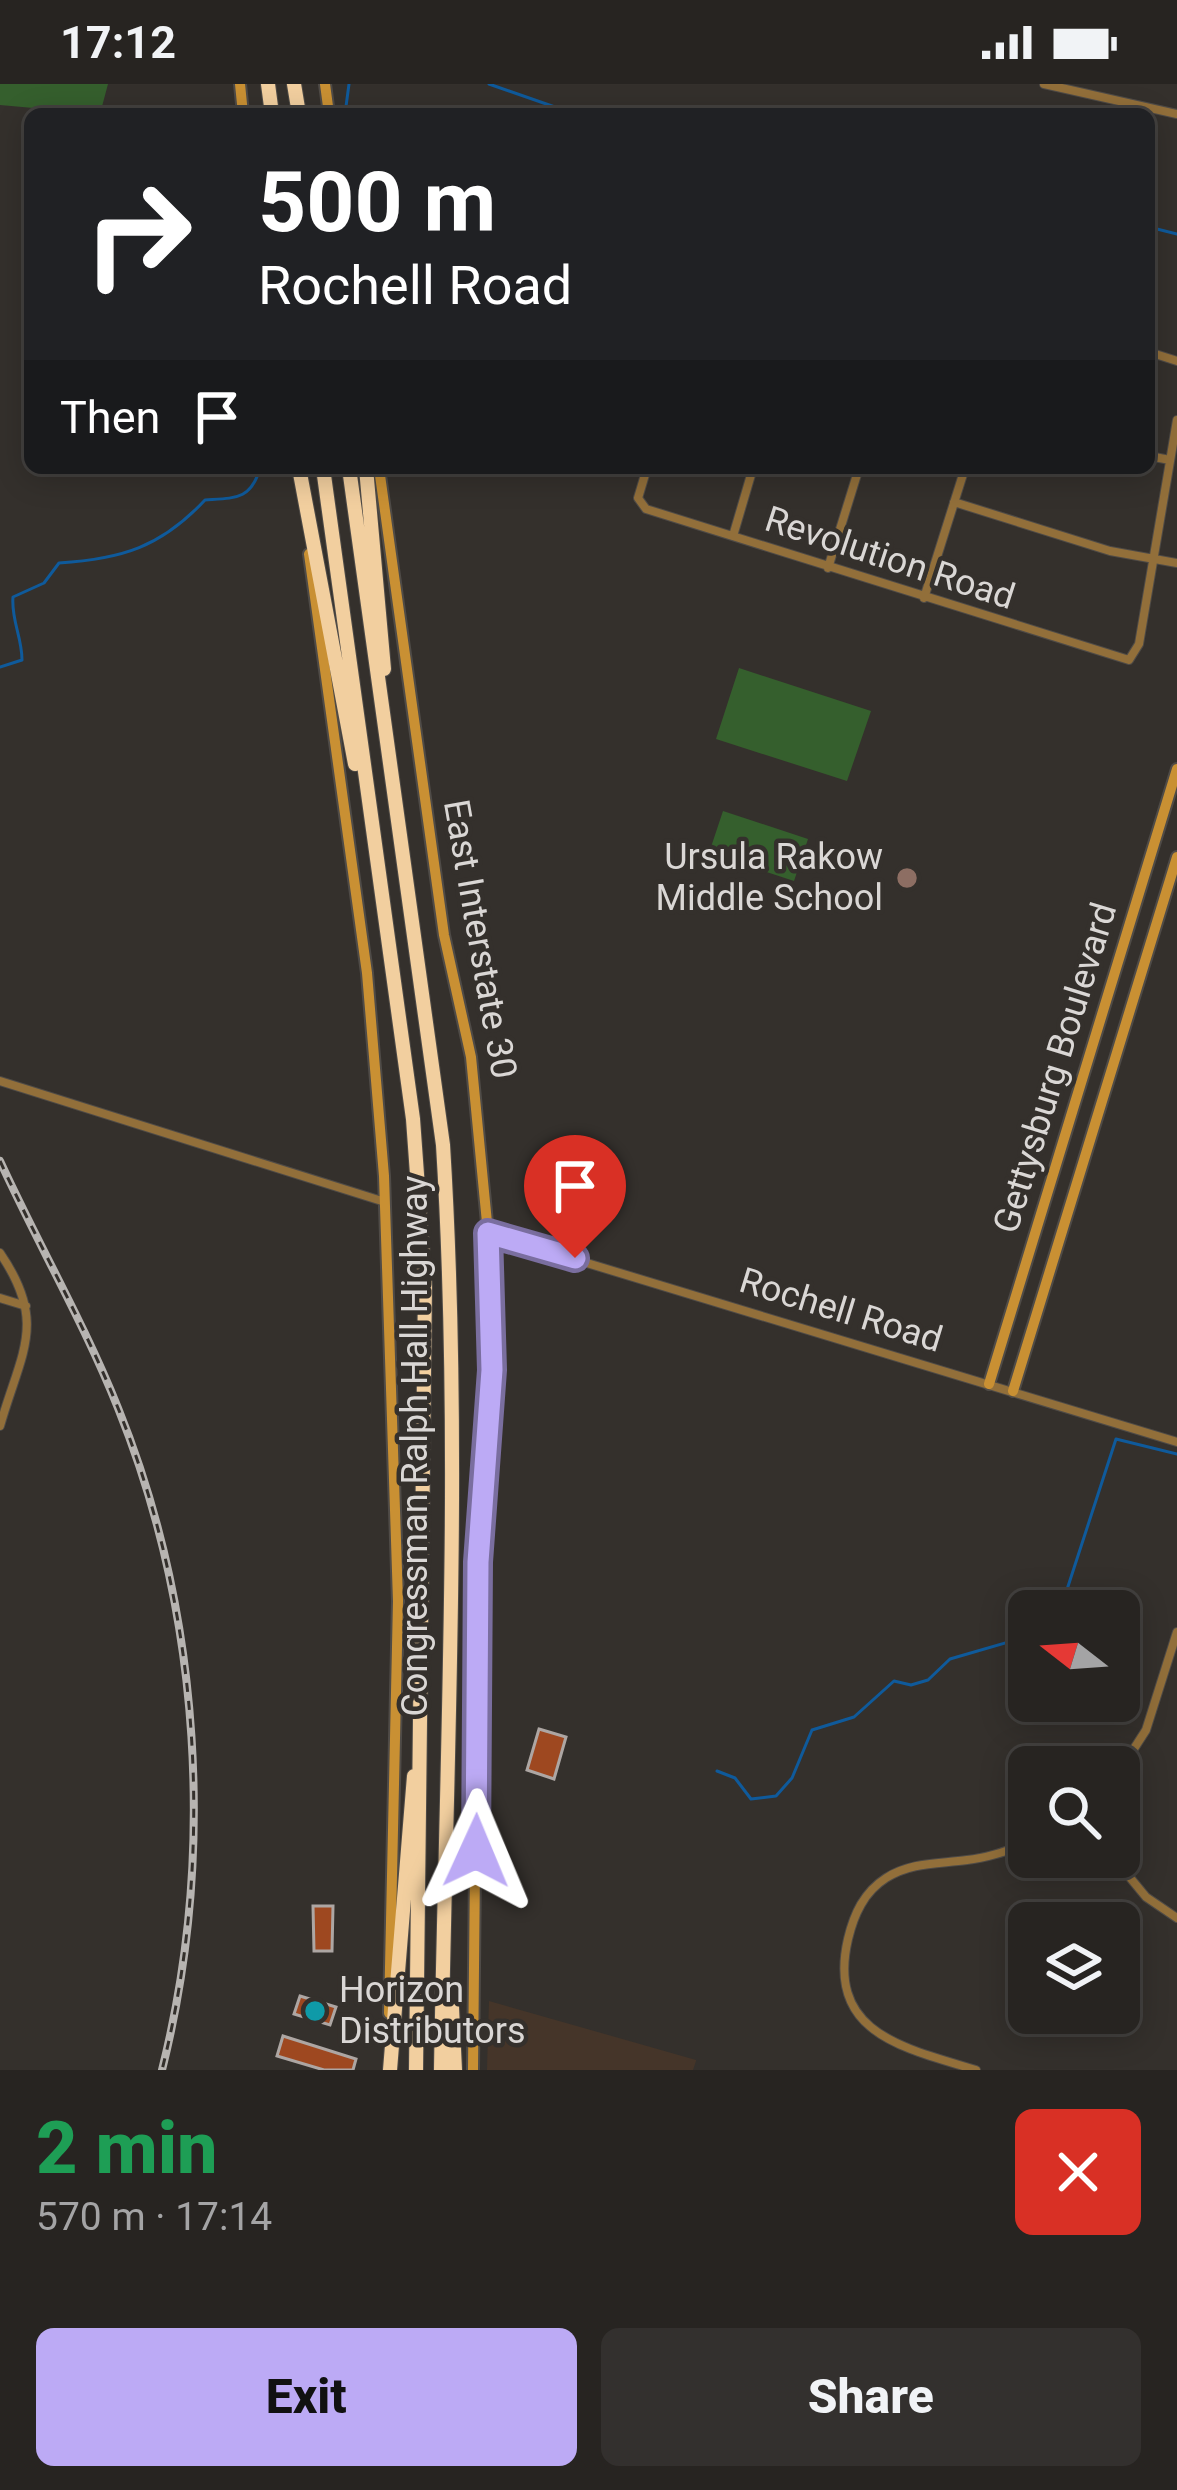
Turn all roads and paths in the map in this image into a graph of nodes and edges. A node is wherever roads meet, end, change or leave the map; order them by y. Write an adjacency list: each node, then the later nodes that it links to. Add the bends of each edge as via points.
1 (1045, 84): 2 (street)
2 (1151, 108)
3 (1177, 420): 5 (street)
4 (1155, 457): 5 (street)
5 (1170, 460): 18 (street)
6 (299, 474): 25 (highway)
7 (299, 474): 27 (main road, via 367,973)
8 (324, 474): 25 (highway, Congressman Ralph Hall Highway)
9 (350, 474): 22 (highway, Congressman Ralph Hall Highway)
10 (367, 474): 22 (highway)
11 (380, 474): 28 (main road, East Interstate 30, via 442,919 471,1058)
12 (645, 474): 17 (street, Revolution Road, via 638,502)
13 (751, 474): 17 (street)
14 (857, 474): 20 (street)
15 (962, 474): 16 (street)
16 (954, 502): 18 (street); 21 (street)
17 (733, 536): 20 (street, Revolution Road)
18 (1153, 560): 19 (street); 21 (street, Revolution Road, via 1129,660)
19 (1177, 563)
20 (828, 568): 21 (street, Revolution Road)
21 (924, 599)
22 (387, 740): 40 (highway, Congressman Ralph Hall Highway, via 443,1145 450,1257)
23 (1177, 770): 32 (main road, Gettysburg Boulevard)
24 (1177, 857): 33 (main road, Gettysburg Boulevard)
25 (400, 1023): 37 (highway, Congressman Ralph Hall Highway, via 425,1285)
26 (0, 1081): 27 (street)
27 (385, 1202): 43 (main road, via 398,1601)
28 (488, 1233): 32 (street, Rochell Road); 47 (main road, East Interstate 30, via 492,1370 478,1562)
29 (0, 1253): 31 (street)
30 (0, 1298): 31 (street)
31 (28, 1306): 34 (street)
32 (989, 1384): 33 (street, Rochell Road)
33 (1013, 1391): 35 (street, Rochell Road)
34 (0, 1426)
35 (1177, 1442)
36 (1177, 1632): 38 (street)
37 (424, 1742): 43 (highway, via 415,1769); 44 (highway, Congressman Ralph Hall Highway)
38 (1136, 1746)
39 (1008, 1849): 48 (street, via 918,1864 883,1880 857,1910 842,1973 864,2022 903,2048)
40 (444, 1856): 45 (highway, Congressman Ralph Hall Highway); 46 (highway)
41 (1130, 1878): 42 (street)
42 (1177, 1918)
43 (389, 2070)
44 (416, 2070)
45 (441, 2070)
46 (455, 2070)
47 (473, 2070)
48 (976, 2070)

